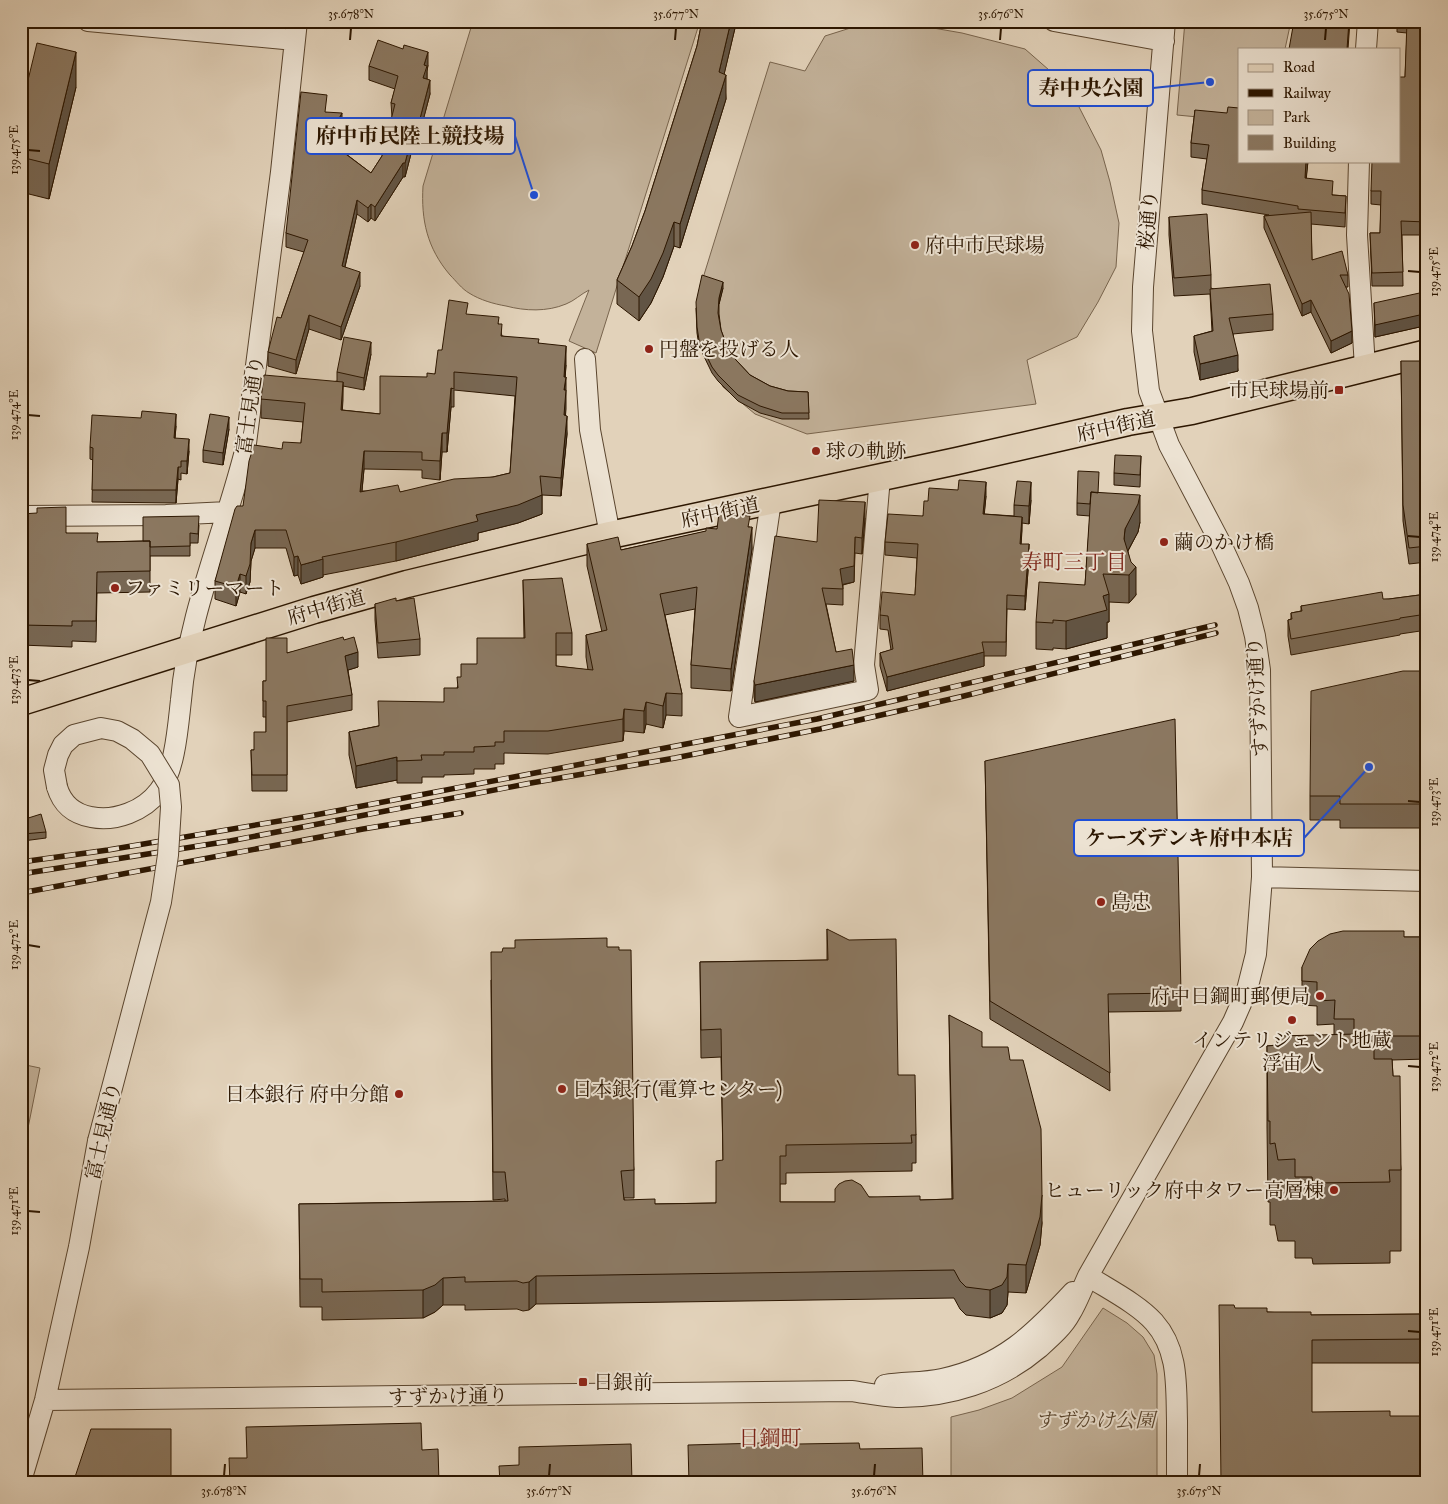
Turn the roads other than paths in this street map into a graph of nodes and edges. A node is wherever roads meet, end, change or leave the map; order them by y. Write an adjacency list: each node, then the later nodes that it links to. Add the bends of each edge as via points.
1 (1054, 21): 5 (street)
2 (1368, 21): 6 (street)
3 (97, 22): 4 (street)
4 (296, 31): 14 (street, 富士見通り, via 245,451)
5 (1164, 31): 11 (street, 桜通り, via 1142,308 1148,391)
6 (1366, 48)
7 (1359, 162): 10 (street, via 1357,235)
8 (1427, 353): 10 (main road, 府中街道)
9 (585, 359): 16 (street, via 590,430)
10 (1365, 368): 11 (main road, 府中街道)
11 (1158, 417): 12 (main road, 府中街道); 19 (street, すずかけ通り, via 1239,583 1255,636 1260,670)
12 (880, 477): 13 (main road, 府中街道); 13 (street, via 864,664 868,690 738,717)
13 (771, 501): 16 (main road, 府中街道)
14 (228, 512): 15 (street); 17 (street, 富士見通り)
15 (21, 516)
16 (610, 535): 17 (main road, 府中街道, via 388,589)
17 (188, 650): 18 (main road, 府中街道); 22 (street, 富士見通り, bridge, via 178,733 166,780 158,792 145,805 112,818 80,815 60,797 54,770 63,745 74,735 102,728 117,731 150,754 168,786 171,807 161,902 98,1141 79,1248)
18 (21, 702)
19 (1262, 878): 20 (street); 21 (street, すずかけ通り, via 1256,954 1247,990 1233,1022)
20 (1427, 880)
21 (1088, 1276): 22 (street, すずかけ通り, via 1070,1315 1032,1354 997,1376 935,1395 894,1397 851,1391); 24 (street, via 1154,1321 1165,1337 1176,1376)
22 (45, 1400): 23 (street, 富士見通り)
23 (21, 1481)
24 (1177, 1483)

